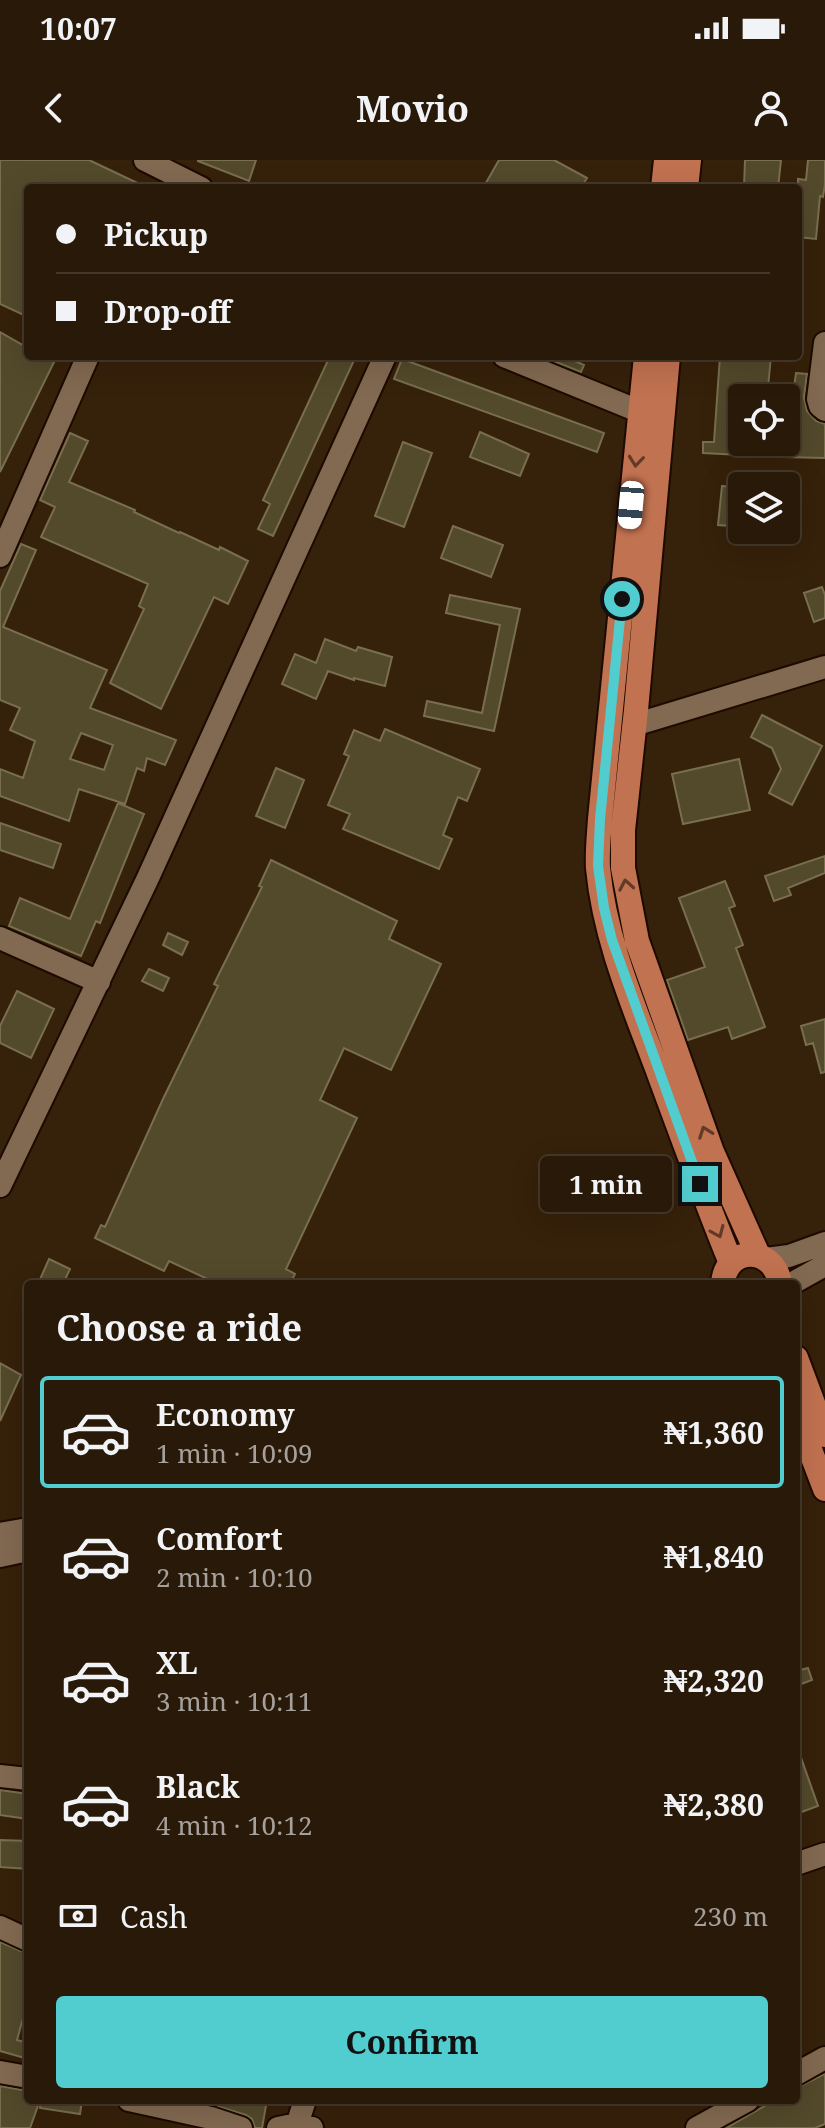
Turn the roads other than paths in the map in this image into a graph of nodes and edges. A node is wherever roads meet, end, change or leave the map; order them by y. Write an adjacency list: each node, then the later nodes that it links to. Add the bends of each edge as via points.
1 (145, 160): 4 (street)
2 (666, 160): 5 (main road)
3 (689, 160): 6 (main road)
4 (165, 180)
5 (663, 184)
6 (686, 184)
7 (825, 343): 13 (street, via 818,399)
8 (86, 360): 15 (street)
9 (383, 360): 20 (street)
10 (514, 360): 14 (street)
11 (646, 360): 14 (main road)
12 (668, 360): 18 (main road)
13 (825, 410)
14 (641, 412): 25 (main road, one-way to 25, via 598,866 612,940 710,1213)
15 (8, 514): 16 (street)
16 (0, 556)
17 (825, 667): 18 (street)
18 (634, 725): 23 (main road, one-way to 18, via 712,1152 637,941 623,868)
19 (0, 938): 20 (street)
20 (99, 982): 21 (street)
21 (0, 1186)
22 (825, 1243): 23 (street, via 789,1256)
23 (762, 1257): 25 (main road, via 739,1257); 26 (main road, via 774,1265)
24 (825, 1265): 27 (street)
25 (722, 1277)
26 (779, 1280)
27 (798, 1280)
28 (800, 1369): 30 (main road)
29 (800, 1423): 31 (main road)
30 (825, 1435)
31 (825, 1489)
32 (24, 1530): 33 (street)
33 (0, 1534)
34 (24, 1551): 35 (street)
35 (0, 1556)
36 (0, 1776): 37 (street)
37 (24, 1779)
38 (825, 1854): 39 (street)
39 (800, 1863)
40 (0, 1927): 41 (street)
41 (24, 1938)
42 (825, 2058): 44 (street)
43 (0, 2072): 45 (street)
44 (800, 2072)
45 (24, 2076)
46 (165, 2104): 49 (street)
47 (304, 2104): 50 (street)
48 (741, 2104): 52 (street)
49 (210, 2109): 51 (street)
50 (296, 2127)
51 (241, 2128)
52 (697, 2128)

